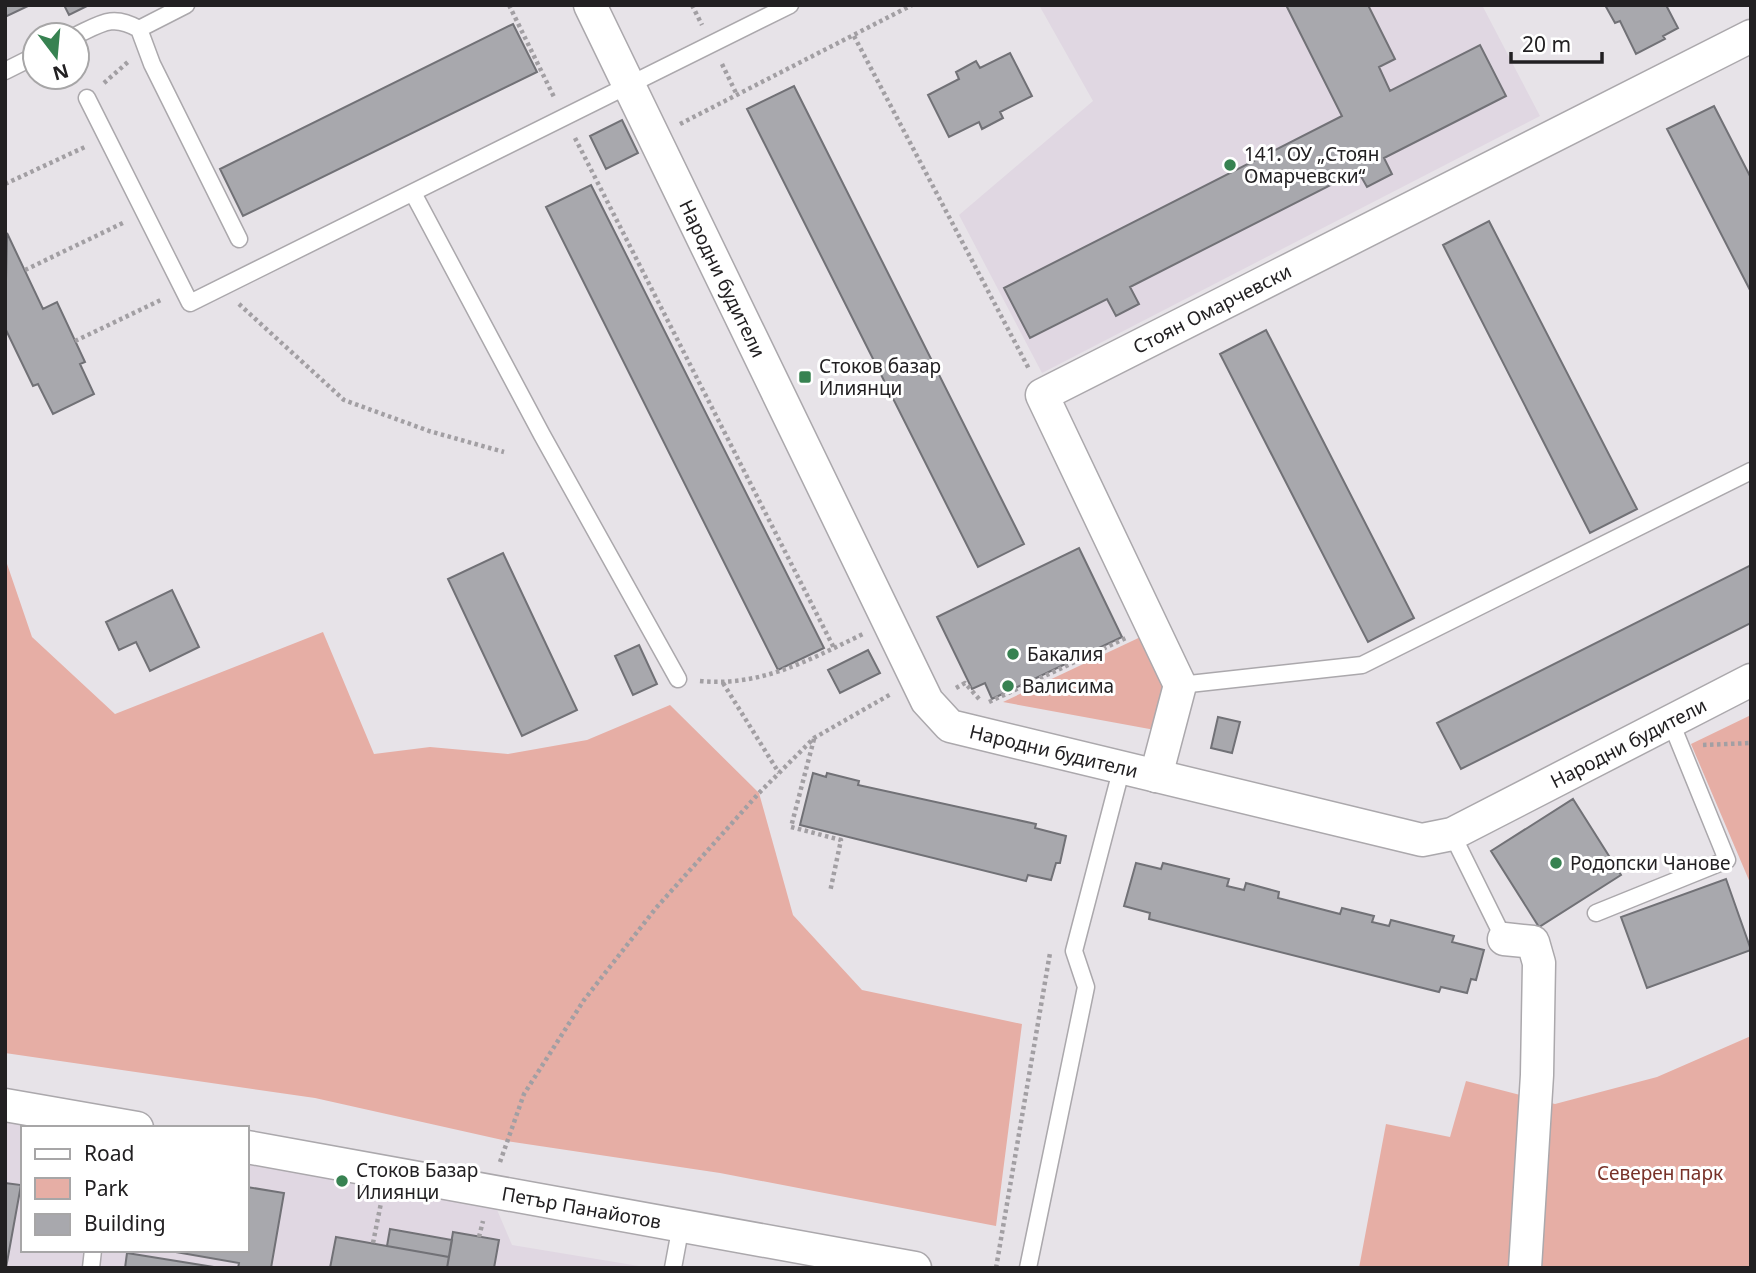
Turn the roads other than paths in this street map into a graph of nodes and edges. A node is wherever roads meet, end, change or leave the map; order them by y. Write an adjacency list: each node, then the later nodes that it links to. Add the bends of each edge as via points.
1 (186, 5): 5 (lane)
2 (590, 5): 9 (street, Народни будители)
3 (790, 5): 9 (lane)
4 (91, 28): 5 (lane, via 123,20)
5 (139, 29): 12 (lane)
6 (1751, 36): 16 (street, Стоян Омарчевски, via 1042,395)
7 (21, 63): 8 (lane)
8 (5, 71)
9 (630, 87): 11 (lane); 18 (street, Народни будители, via 927,701 950,726)
10 (87, 98): 11 (lane, via 190,303)
11 (413, 193): 14 (lane)
12 (239, 239)
13 (1751, 471): 16 (lane, via 1363,665)
14 (678, 679)
15 (1751, 680): 17 (street, Народни будители)
16 (1180, 685): 19 (street)
17 (1675, 733): 20 (street, Народни будители); 21 (lane, via 1727,860)
18 (1122, 767): 19 (street, Народни будители); 29 (lane, via 1074,951 1086,987)
19 (1156, 776): 20 (street, Народни будители, via 1422,841)
20 (1452, 834): 22 (lane)
21 (1596, 913)
22 (1504, 939): 30 (street, via 1534,942 1539,963)
23 (5, 1105): 24 (street)
24 (119, 1126)
25 (248, 1147): 26 (street, Петър Панайотов)
26 (681, 1225): 27 (lane); 28 (street, Петър Панайотов)
27 (673, 1268)
28 (915, 1268)
29 (1028, 1268)
30 (1525, 1268)

